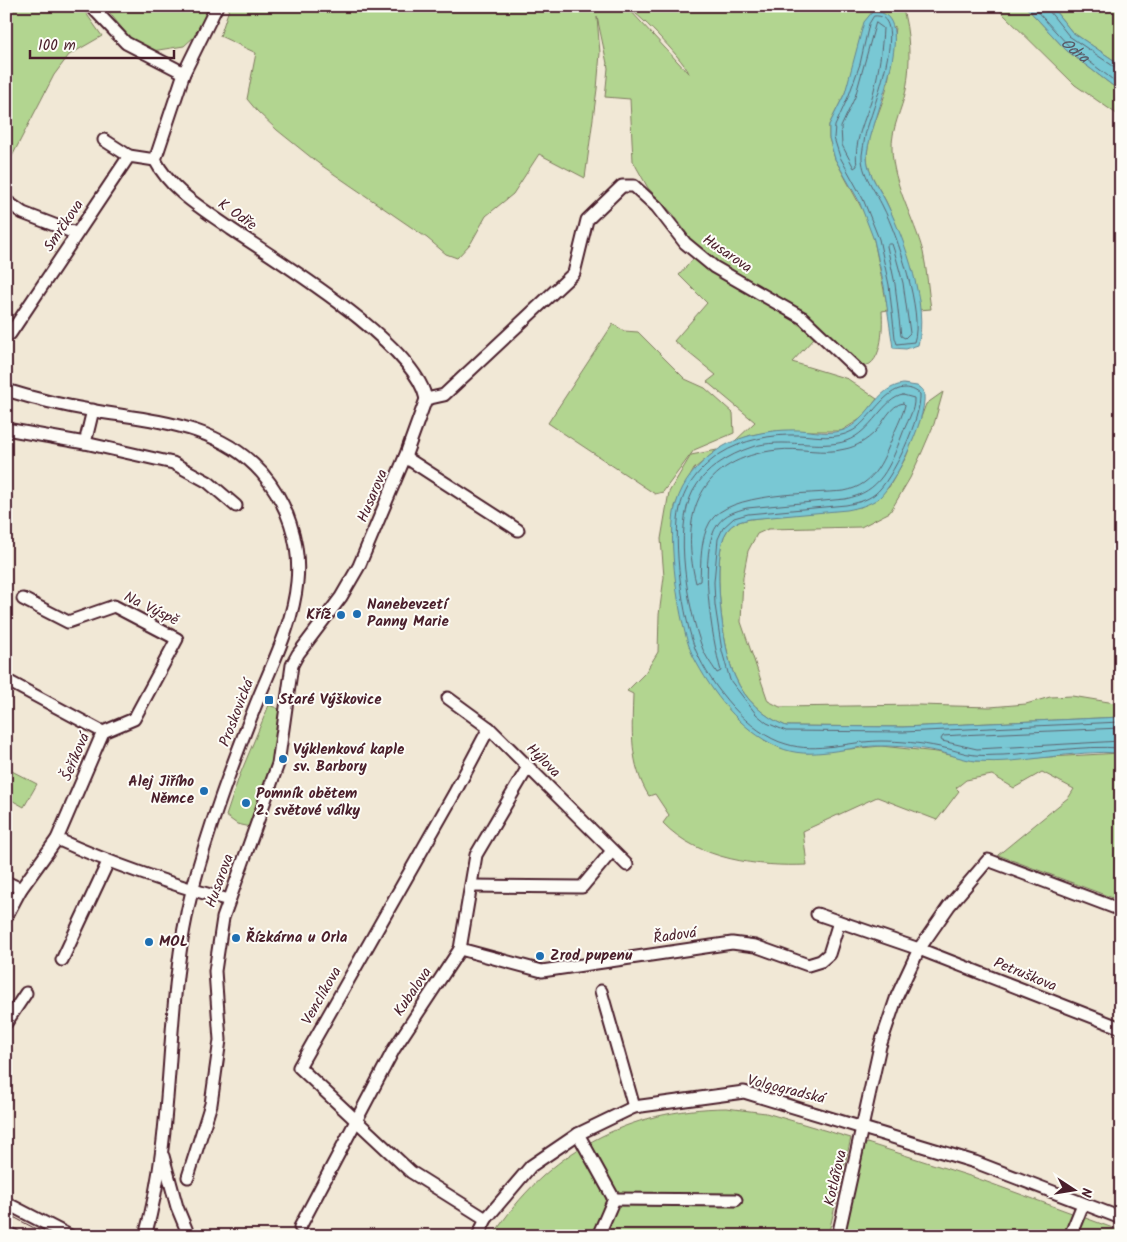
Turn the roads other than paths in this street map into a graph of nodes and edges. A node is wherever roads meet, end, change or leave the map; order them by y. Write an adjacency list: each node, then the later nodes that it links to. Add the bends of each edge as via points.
1 (91, 6): 3 (street, via 126,43)
2 (217, 6): 3 (street)
3 (184, 73): 6 (street)
4 (104, 140): 5 (street)
5 (129, 156): 6 (street); 8 (street, Smrčkova)
6 (155, 160): 12 (street, K Odře, via 167,178 191,201 324,293 389,343 415,374 424,388)
7 (6, 201): 8 (street, via 23,213)
8 (75, 233): 9 (street, Smrčkova)
9 (10, 334)
10 (860, 372): 12 (street, Husarova, via 803,318 714,268 685,244 657,207 634,186 622,186 587,220 574,272 444,395)
11 (6, 390): 13 (street, Proskovická)
12 (426, 399): 16 (street, Husarova)
13 (93, 410): 15 (street); 31 (street, Proskovická, via 185,427 229,445 252,462 269,482 286,512 295,541 297,578 291,612 226,784)
14 (6, 429): 15 (street)
15 (85, 443): 17 (street, via 173,463 208,482)
16 (405, 457): 18 (street); 33 (street, Husarova, via 359,566 292,665 278,764)
17 (236, 506)
18 (518, 530)
19 (23, 599): 23 (street, Na Výspě, via 68,622 114,606 177,639 134,719)
20 (6, 680): 23 (street, Šeříková)
21 (448, 698): 22 (street, Hýlova)
22 (489, 728): 24 (street, Hýlova); 46 (street, Venclíkova, via 299,1067)
23 (103, 732): 25 (street, Šeříková)
24 (528, 767): 26 (street, Hýlova); 30 (street, Kubalova, via 476,855)
25 (57, 839): 27 (street); 32 (street, Šeříková)
26 (612, 851): 28 (street, Hýlova); 30 (street, via 582,887)
27 (108, 862): 31 (street); 40 (street)
28 (628, 864)
29 (6, 882): 32 (street)
30 (471, 886): 38 (street, Kubalova)
31 (192, 890): 33 (street); 49 (street, Proskovická, via 171,1021)
32 (14, 894): 36 (street, Šeříková)
33 (229, 900): 50 (street, Husarova, via 215,972 220,1040 211,1104)
34 (1121, 910): 39 (street, Kotlářova, via 988,860 949,906)
35 (817, 914): 37 (street)
36 (6, 917)
37 (839, 922): 38 (street, Řadová, via 829,954 808,965 754,946 732,943 542,971); 39 (street)
38 (460, 949): 46 (street, Kubalova, via 394,1048)
39 (919, 949): 44 (street, Petruškova); 47 (street, Kotlářova, via 897,996 880,1046)
40 (62, 960)
41 (601, 991): 45 (street)
42 (26, 993): 43 (street)
43 (6, 1023)
44 (1121, 1028)
45 (634, 1107): 47 (street, Volgogradská, via 744,1092); 48 (street, Volgogradská)
46 (354, 1121): 56 (street, Venclíkova, via 411,1172); 57 (street, Kubalova)
47 (863, 1127): 54 (street, Volgogradská, via 975,1162); 65 (street, Kotlářova)
48 (578, 1134): 51 (street); 56 (street, Volgogradská, via 531,1166)
49 (163, 1154): 61 (street); 62 (street, via 179,1213)
50 (188, 1176)
51 (614, 1199): 52 (street); 64 (street)
52 (736, 1200)
53 (6, 1203): 60 (street)
54 (1083, 1204): 55 (street, Volgogradská); 66 (street)
55 (1121, 1218)
56 (486, 1219): 63 (street, Volgogradská)
57 (300, 1227)
58 (6, 1232): 59 (street)
59 (14, 1236)
60 (70, 1236)
61 (145, 1236)
62 (189, 1236)
63 (478, 1236)
64 (598, 1236)
65 (838, 1236)
66 (1070, 1236)

